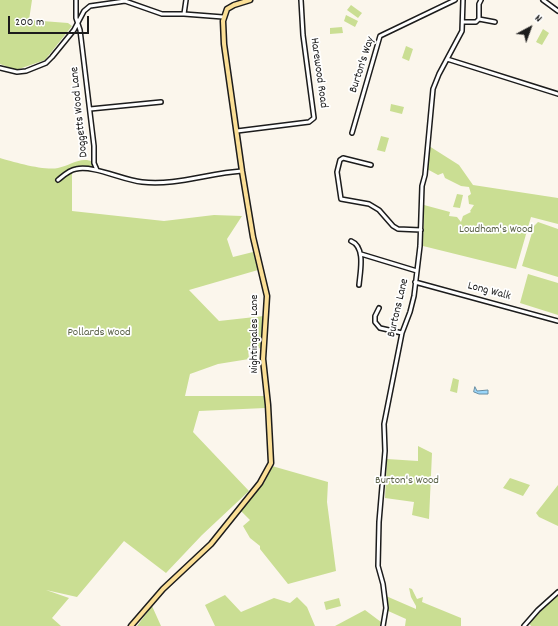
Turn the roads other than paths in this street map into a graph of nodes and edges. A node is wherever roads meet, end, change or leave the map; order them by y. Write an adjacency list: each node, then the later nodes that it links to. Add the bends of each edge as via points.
1 (76, 0): 15 (street, Doggetts Wood Lane)
2 (186, 0): 10 (street)
3 (250, 0): 11 (main road, via 234,5 227,10)
4 (301, 0): 21 (street, Harewood Road, via 314,118 309,122)
5 (455, 0): 22 (street, Burton's Way, via 380,36)
6 (463, 0): 13 (street, Burtons Lane)
7 (481, 0): 12 (street)
8 (543, 0): 9 (street)
9 (558, 11)
10 (184, 14): 11 (street); 15 (street, via 162,14 125,1 117,1 87,8)
11 (224, 17): 21 (main road, Nightingales Lane, via 224,44)
12 (479, 19): 13 (street, via 476,22); 14 (street)
13 (464, 22): 16 (street, Burtons Lane, via 459,38)
14 (495, 22)
15 (78, 24): 17 (street, via 52,57 40,66 26,72); 20 (street, Doggetts Wood Lane)
16 (447, 59): 18 (street); 27 (street, Burtons Lane, via 439,74 431,102 422,186)
17 (0, 68)
18 (558, 94)
19 (161, 102): 20 (street)
20 (90, 109): 24 (street, Doggetts Wood Lane, via 94,163)
21 (236, 131): 25 (main road, Nightingales Lane)
22 (352, 133)
23 (371, 165): 27 (street, via 343,158 340,160 337,172 340,201 369,204 398,229)
24 (97, 170): 25 (street, Doggetts Wood Lane, via 142,182 165,182); 26 (street, via 76,168)
25 (242, 171): 37 (main road, Nightingales Lane, via 253,237 267,296 263,359 271,463 260,483 211,544 163,589)
26 (58, 180)
27 (421, 230): 30 (street, Burtons Lane)
28 (351, 241): 29 (street, via 355,242)
29 (361, 254): 30 (street); 32 (street)
30 (416, 271): 31 (street, Burtons Lane)
31 (415, 282): 34 (street, Long Walk); 35 (street, Burtons Lane, via 410,312)
32 (359, 285)
33 (379, 308): 35 (street, via 375,322 380,328)
34 (558, 321)
35 (402, 333): 38 (street, Burtons Lane, via 384,424 385,451 378,566 386,608)
36 (558, 592): 39 (street)
37 (131, 626)
38 (383, 626)
39 (524, 626)

